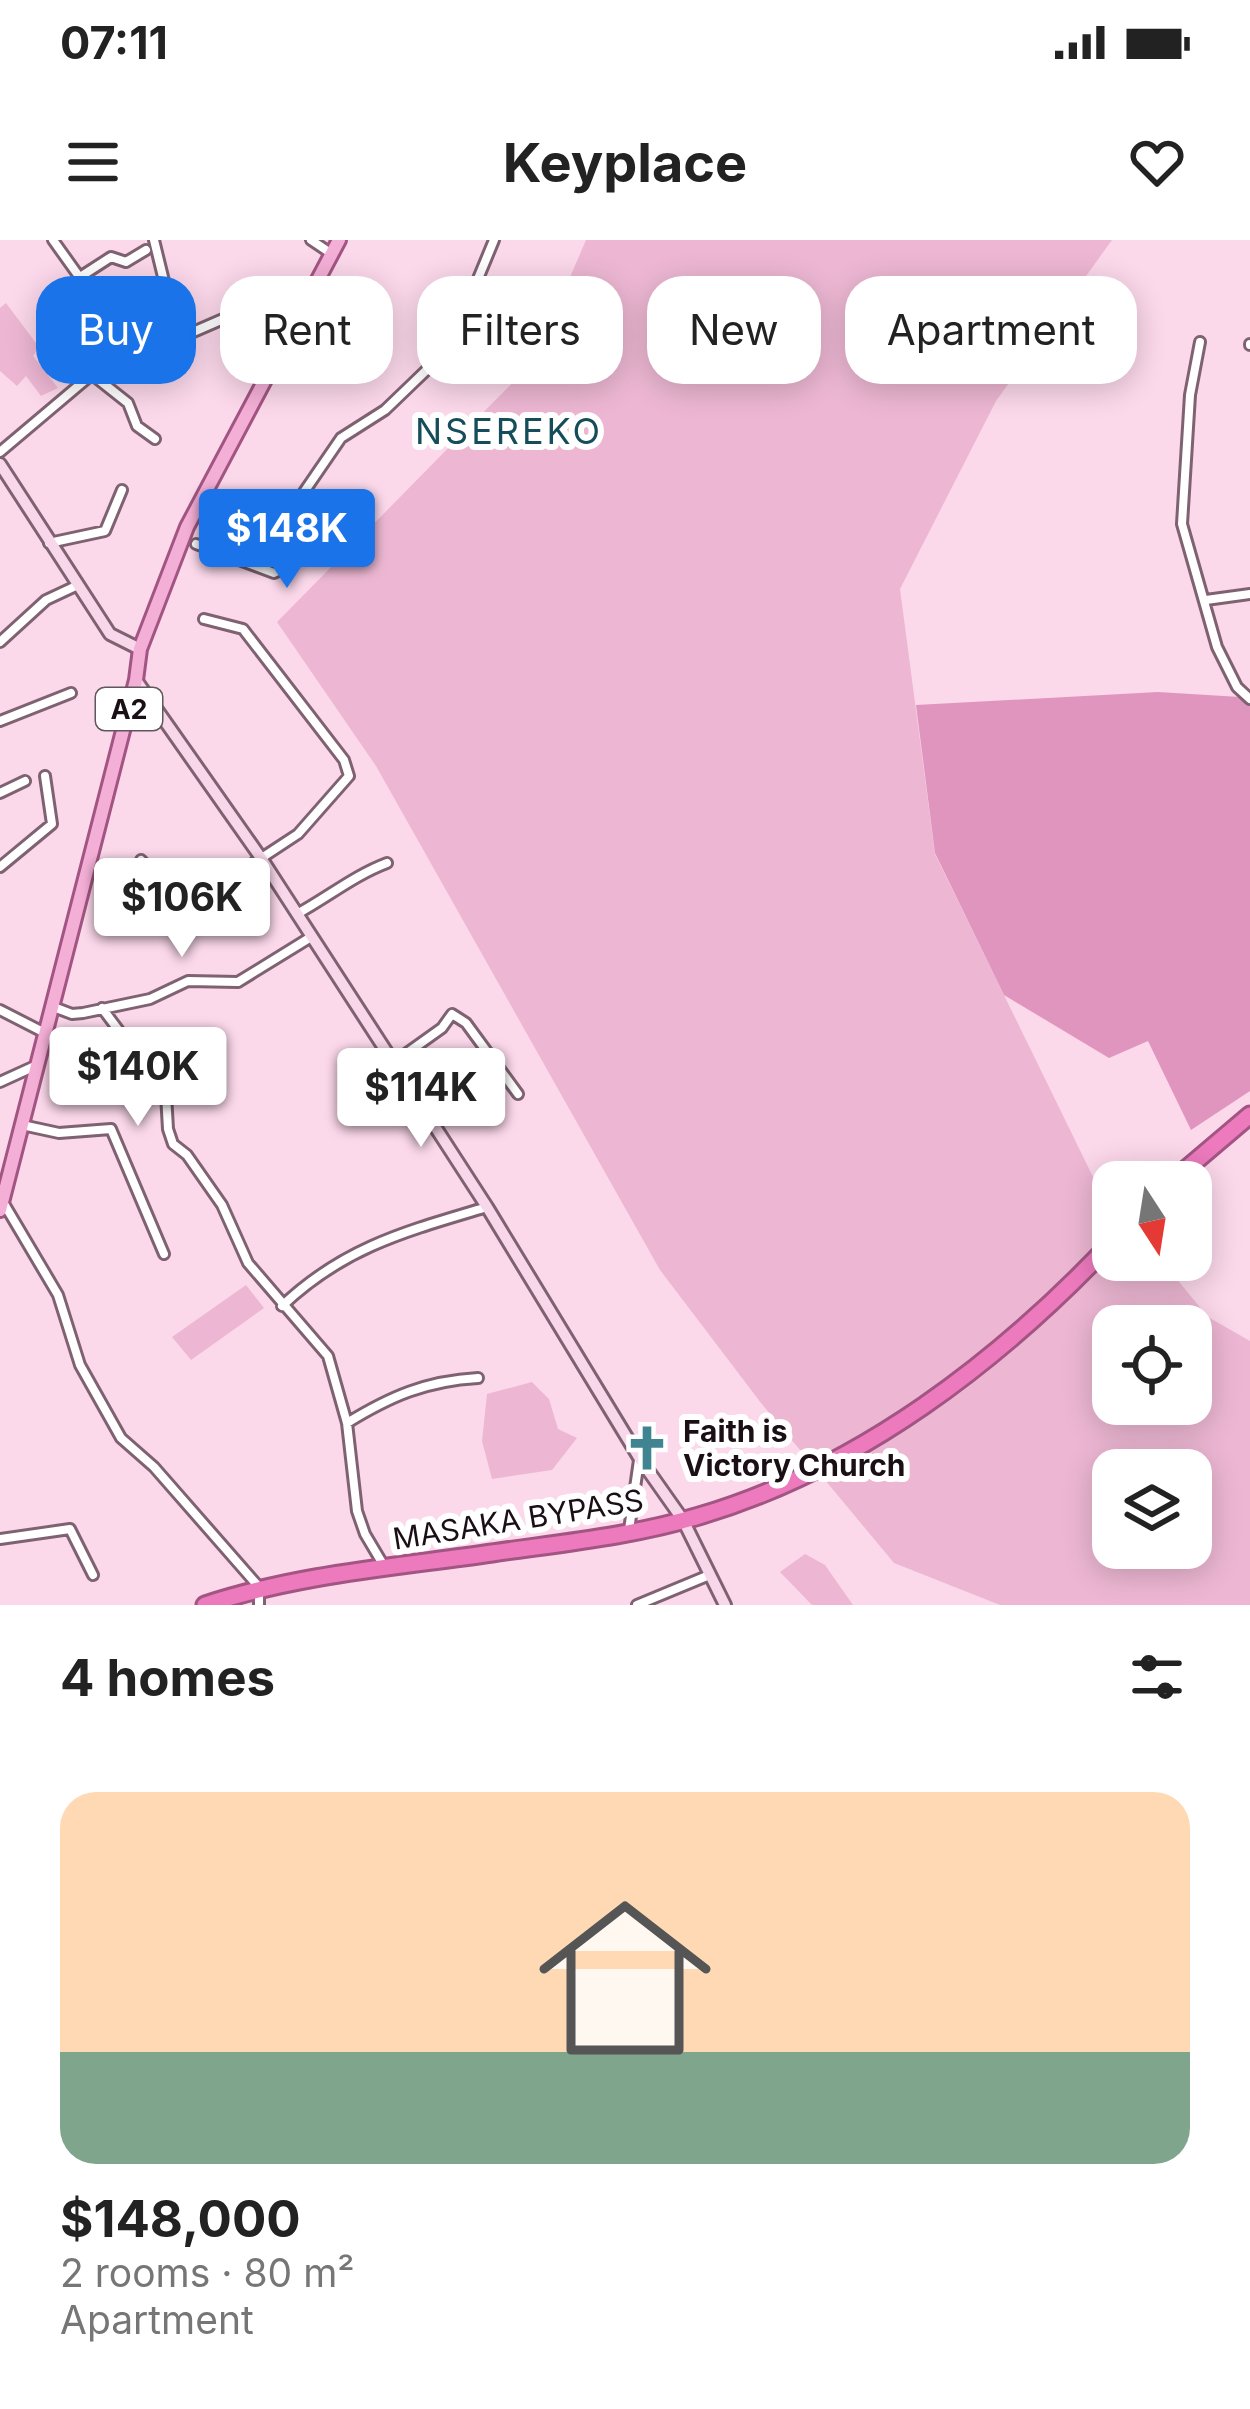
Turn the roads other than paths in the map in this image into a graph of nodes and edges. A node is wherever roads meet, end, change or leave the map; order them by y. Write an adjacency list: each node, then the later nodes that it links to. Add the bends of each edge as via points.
1 (53, 240): 8 (street)
2 (154, 240): 10 (street)
3 (311, 240): 7 (street)
4 (339, 240): 7 (main road, A2)
5 (494, 240): 21 (street, via 438,359 385,410 341,438 291,511 282,569)
6 (146, 250): 9 (street, via 126,262 111,256)
7 (332, 254): 11 (main road, A2)
8 (79, 276)
9 (81, 276)
10 (163, 276)
11 (320, 276)
12 (1200, 342): 24 (street, via 1182,515)
13 (84, 384): 17 (street)
14 (104, 384): 16 (street)
15 (263, 384): 27 (main road, A2, via 187,527)
16 (154, 439)
17 (0, 452)
18 (0, 464): 20 (main road)
19 (122, 490): 20 (street, via 105,531)
20 (48, 544): 22 (main road)
21 (196, 544)
22 (78, 585): 26 (street, via 46,600); 27 (main road, via 110,634)
23 (1250, 595): 24 (street)
24 (1206, 600): 30 (street, via 1220,656)
25 (204, 619): 35 (street, via 237,626 258,644 348,768 346,784 298,834)
26 (0, 642)
27 (140, 649): 28 (main road, A2)
28 (136, 680): 35 (main road); 41 (main road, A2)
29 (71, 693): 31 (street)
30 (1250, 699)
31 (0, 721)
32 (45, 776): 38 (street, via 50,827)
33 (25, 781): 34 (street)
34 (0, 793)
35 (261, 858): 36 (street, via 190,905); 39 (main road)
36 (141, 860)
37 (387, 863): 39 (street)
38 (0, 867)
39 (297, 914): 40 (main road)
40 (311, 937): 42 (street, via 238,982 188,981 151,999); 45 (main road)
41 (51, 1006): 42 (street, via 72,1014); 44 (main road, A2)
42 (102, 1008): 56 (street, via 166,1094 173,1144 222,1204 248,1263)
43 (0, 1010): 44 (street)
44 (45, 1033): 46 (main road, A2)
45 (392, 1064): 48 (street, via 452,1014); 53 (main road)
46 (35, 1066): 47 (street); 50 (main road, A2)
47 (0, 1082)
48 (518, 1094)
49 (1250, 1115): 51 (highway)
50 (21, 1125): 52 (main road, A2); 54 (street, via 59,1133 111,1129)
51 (1196, 1161)
52 (1, 1205): 66 (street, via 58,1294 80,1365 122,1438)
53 (487, 1207): 56 (street, via 366,1246); 59 (main road)
54 (164, 1254)
55 (1092, 1261): 60 (highway, MASAKA BYPASS, via 1023,1327 884,1433 779,1489)
56 (282, 1306): 58 (street, via 328,1356)
57 (478, 1378): 58 (street, via 412,1388)
58 (347, 1423): 63 (street, via 357,1511)
59 (640, 1459): 60 (main road); 61 (street)
60 (683, 1520): 61 (highway, MASAKA BYPASS); 65 (main road)
61 (629, 1530): 63 (highway, MASAKA BYPASS)
62 (0, 1539): 64 (street, via 70,1529)
63 (385, 1567): 66 (highway, MASAKA BYPASS)
64 (93, 1575)
65 (707, 1576): 68 (street); 69 (main road)
66 (259, 1596): 67 (highway, MASAKA BYPASS)
67 (206, 1605)
68 (637, 1605)
69 (724, 1605)

